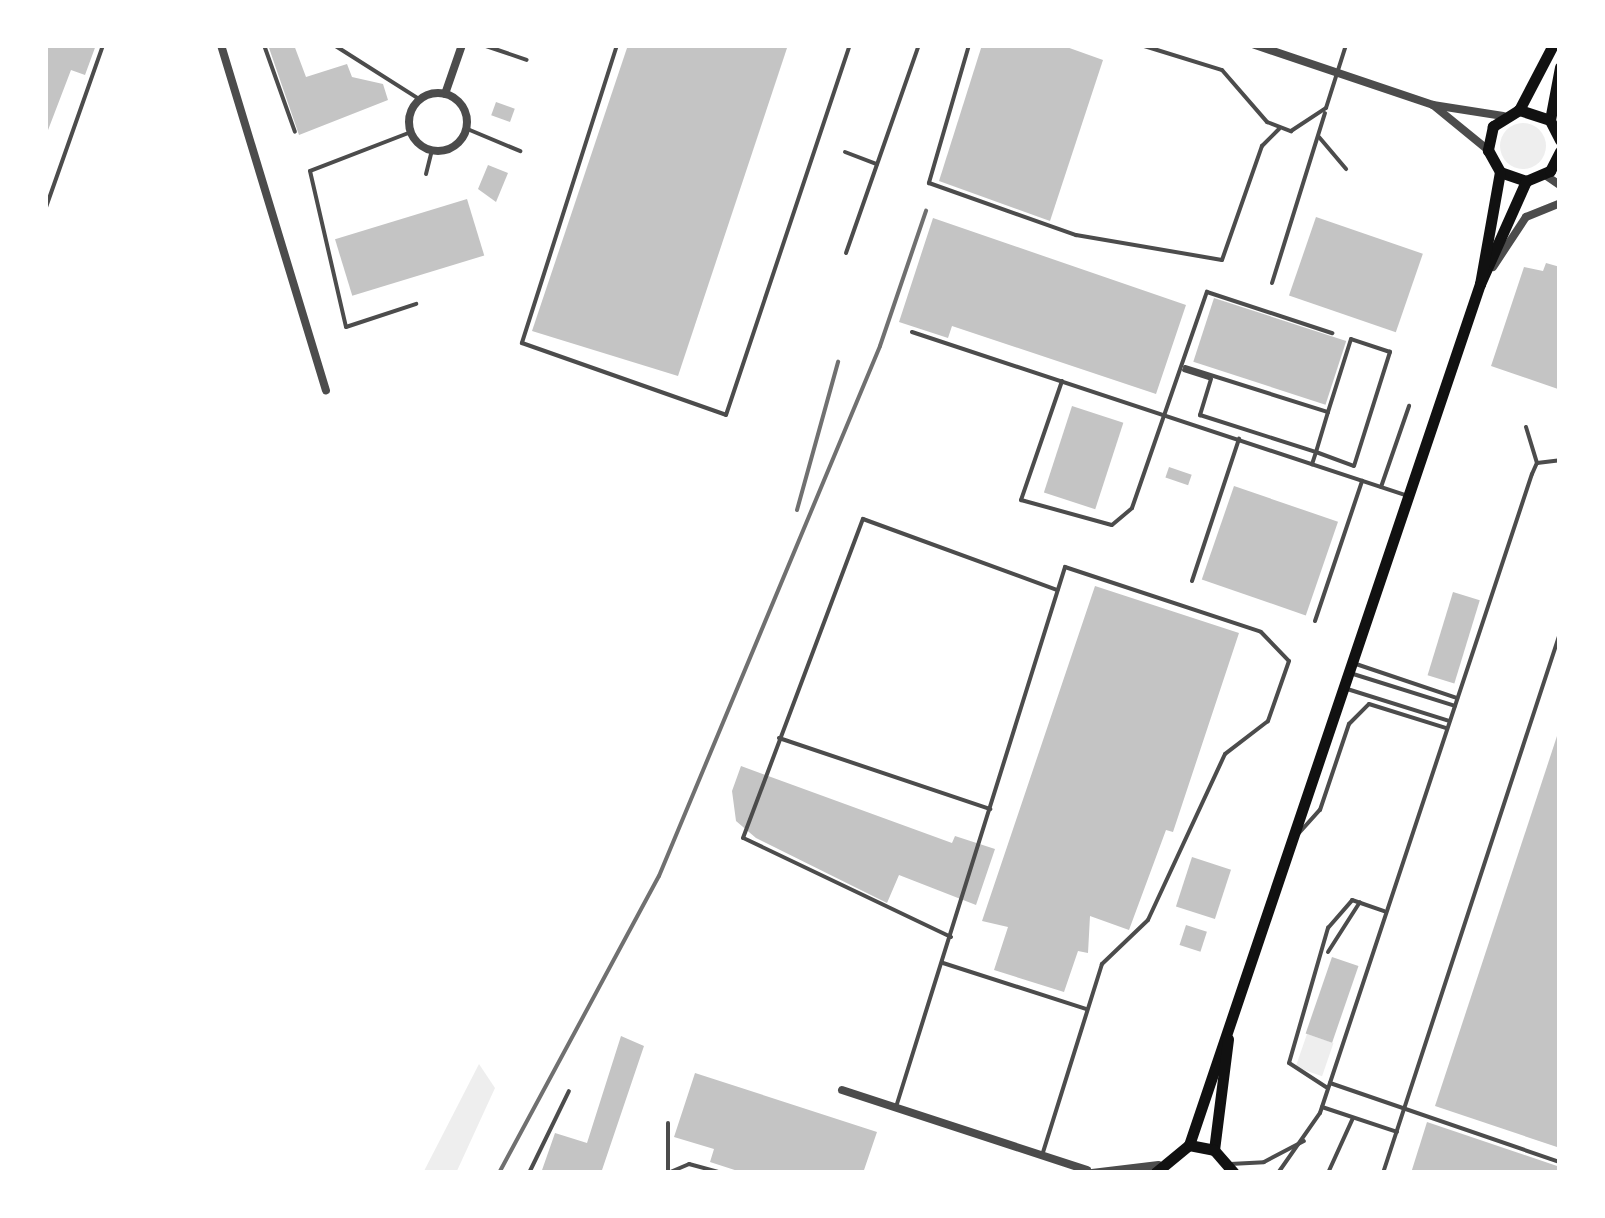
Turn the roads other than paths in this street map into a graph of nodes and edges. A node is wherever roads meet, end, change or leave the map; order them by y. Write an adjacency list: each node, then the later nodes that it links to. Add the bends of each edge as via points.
1 (103, 45): 44 (lane)
2 (221, 45): 54 (street)
3 (264, 45): 27 (lane)
4 (334, 45): 19 (lane)
5 (461, 45): 18 (street)
6 (482, 45): 15 (lane)
7 (618, 45): 8 (lane, via 522,343 726,415)
8 (850, 45)
9 (919, 45): 36 (lane)
10 (969, 45): 26 (lane, via 929,184 1076,235 1222,260 1262,146)
11 (1141, 45): 26 (lane, via 1231,75)
12 (1254, 45): 17 (street)
13 (1346, 45): 17 (lane)
14 (1553, 45): 22 (main road)
15 (527, 60)
16 (1560, 66): 24 (main road)
17 (1337, 72): 20 (street); 21 (lane)
18 (445, 94): 19 (street); 25 (street, via 461,104)
19 (419, 100): 28 (street)
20 (1433, 105): 23 (street); 32 (street)
21 (1326, 108): 26 (lane, via 1305,128); 29 (lane)
22 (1519, 110): 23 (main road); 24 (main road)
23 (1503, 116): 32 (main road)
24 (1550, 120): 30 (main road)
25 (465, 128): 31 (street, via 452,147); 33 (lane)
26 (1279, 129)
27 (294, 132)
28 (411, 132): 31 (street); 49 (lane, via 310,172 346,326)
29 (1319, 136): 37 (lane); 47 (lane)
30 (1560, 140)
31 (432, 150): 39 (lane)
32 (1488, 150): 38 (main road)
33 (520, 151)
34 (845, 152): 36 (lane)
35 (1560, 153): 40 (main road)
36 (877, 164): 45 (lane)
37 (1346, 169)
38 (1500, 172): 41 (main road); 48 (main road)
39 (426, 174)
40 (1545, 175): 41 (main road); 42 (street)
41 (1526, 182): 46 (main road)
42 (1560, 184)
43 (1560, 203): 46 (street, via 1526,217)
44 (45, 210)
45 (846, 252)
46 (1493, 267): 48 (main road)
47 (1272, 283)
48 (1480, 284): 66 (main road)
49 (416, 304)
50 (912, 332): 53 (lane)
51 (1332, 334): 52 (lane, via 1207,292)
52 (1182, 368): 56 (lane); 57 (lane); 60 (lane, via 1212,379 1200,415)
53 (1062, 382): 57 (lane); 57 (lane, via 1020,500 1100,525 1121,521)
54 (326, 390)
55 (1408, 406): 65 (lane)
56 (1328, 412): 60 (lane); 60 (lane, via 1352,339 1390,352 1354,466)
57 (1167, 416): 59 (lane)
58 (1526, 427): 63 (lane)
59 (1239, 440): 62 (lane); 67 (lane)
60 (1316, 452): 62 (lane)
61 (1560, 460): 63 (lane)
62 (1312, 464): 64 (lane)
63 (1537, 464): 73 (lane)
64 (1362, 481): 65 (lane); 69 (lane)
65 (1381, 487): 66 (lane)
66 (1410, 497): 71 (main road)
67 (1192, 582)
68 (1057, 590): 77 (lane, via 862,519); 78 (lane); 85 (lane, via 1064,566 1261,632 1288,661 1268,721 1225,754 1174,875 1148,920 1102,964)
69 (1315, 621)
70 (1560, 633): 92 (lane)
71 (1352, 668): 72 (main road); 73 (lane); 74 (lane)
72 (1344, 688): 75 (lane); 79 (main road)
73 (1457, 698): 74 (lane)
74 (1455, 706): 75 (lane)
75 (1449, 721): 76 (lane)
76 (1447, 728): 79 (lane, via 1369,704 1349,724 1320,810); 81 (lane)
77 (779, 738): 78 (lane); 82 (lane, via 744,838)
78 (990, 809): 82 (lane)
79 (1296, 836): 86 (main road)
80 (1360, 902): 81 (lane); 83 (lane); 83 (lane, via 1339,906)
81 (1384, 911): 87 (lane)
82 (951, 937): 84 (lane)
83 (1327, 953): 87 (lane, via 1289,1063)
84 (943, 963): 85 (lane); 90 (lane)
85 (1087, 1009): 99 (lane)
86 (1228, 1039): 97 (main road); 98 (main road)
87 (1329, 1086): 91 (lane); 92 (lane)
88 (842, 1090): 90 (street)
89 (570, 1091): 104 (lane)
90 (896, 1107): 99 (street)
91 (1322, 1107): 93 (lane); 96 (lane)
92 (1404, 1110): 95 (lane); 100 (lane)
93 (1353, 1118): 95 (lane); 108 (lane)
94 (668, 1123): 105 (lane)
95 (1397, 1132): 109 (lane)
96 (1308, 1138): 101 (lane, via 1264,1162); 107 (lane)
97 (1189, 1146): 98 (main road); 102 (main road)
98 (1214, 1150): 101 (main road)
99 (1042, 1155): 103 (street)
100 (1560, 1162)
101 (1232, 1168)
102 (1157, 1169): 103 (street)
103 (1090, 1171)
104 (530, 1173)
105 (668, 1173): 106 (lane, via 690,1164)
106 (722, 1173)
107 (1278, 1173)
108 (1328, 1173)
109 (1383, 1173)

